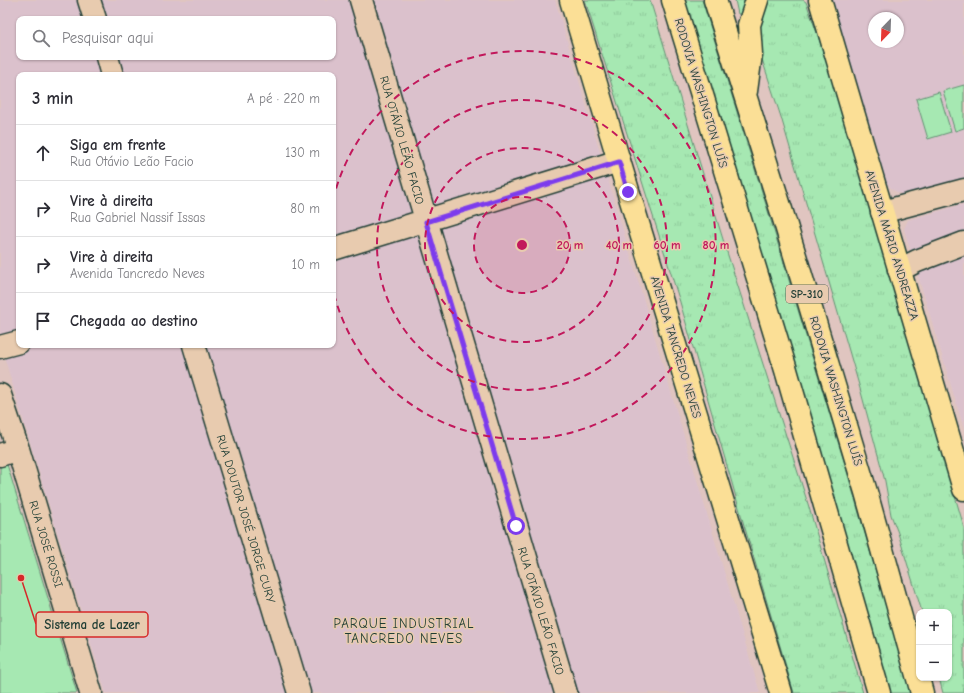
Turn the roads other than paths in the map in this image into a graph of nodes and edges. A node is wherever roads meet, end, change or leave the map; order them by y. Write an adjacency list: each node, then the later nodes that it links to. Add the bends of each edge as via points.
1 (90, 0): 8 (street)
2 (361, 0): 15 (street, RUA OTÁVIO LEÃO FACIO)
3 (571, 0): 12 (main road, AVENIDA TANCREDO NEVES)
4 (673, 0): 29 (main road, RODOVIA WASHINGTON LUÍS, via 786,370)
5 (715, 0): 11 (main road, RODOVIA WASHINGTON LUÍS / SP-310)
6 (757, 0): 11 (main road, via 749,25 752,54)
7 (820, 0): 14 (main road, AVENIDA MÁRIO ANDREAZZA)
8 (94, 16)
9 (108, 60): 10 (street)
10 (111, 72)
11 (745, 96): 30 (main road, RODOVIA WASHINGTON LUÍS / SP-310, via 861,477)
12 (619, 162): 15 (street); 28 (main road, AVENIDA TANCREDO NEVES)
13 (964, 190): 14 (street)
14 (882, 212): 18 (main road, AVENIDA MÁRIO ANDREAZZA)
15 (426, 222): 17 (street); 27 (street, RUA OTÁVIO LEÃO FACIO)
16 (964, 243): 18 (street)
17 (336, 248)
18 (899, 270): 24 (main road, AVENIDA MÁRIO ANDREAZZA)
19 (16, 343): 20 (street)
20 (0, 347)
21 (195, 348): 26 (street, RUA DOUTOR JOSÉ JORGE CURY)
22 (0, 395): 23 (street, RUA JOSÉ ROSSI)
23 (9, 452): 25 (street, RUA JOSÉ ROSSI)
24 (963, 479)
25 (91, 693)
26 (299, 693)
27 (566, 693)
28 (782, 693)
29 (879, 693)
30 (922, 693)

